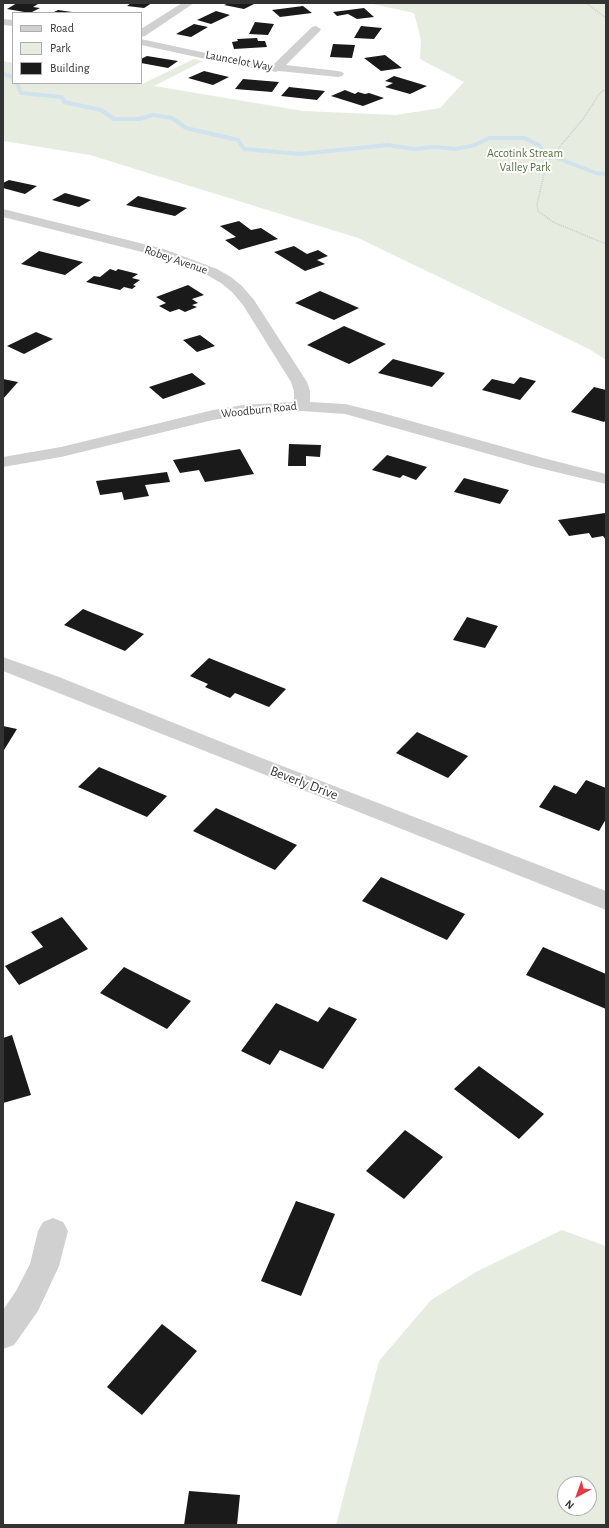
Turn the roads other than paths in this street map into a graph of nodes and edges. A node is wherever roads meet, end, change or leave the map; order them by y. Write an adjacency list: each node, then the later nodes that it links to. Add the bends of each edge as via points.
1 (189, 3): 3 (street)
2 (316, 29): 5 (street)
3 (142, 33)
4 (142, 42): 5 (street, Launcelot Way)
5 (275, 69): 6 (street, Launcelot Way)
6 (338, 74)
7 (3, 213): 8 (street, Robey Avenue, via 158,252 212,272 226,280 249,303 299,382)
8 (302, 406): 9 (street, Woodburn Road, via 272,407 213,415 61,452); 10 (street, Woodburn Road, via 345,409)
9 (3, 462)
10 (606, 479)
11 (3, 664): 12 (street, Beverly Drive)
12 (606, 901)
13 (53, 1231): 14 (street, via 44,1266 27,1302)
14 (3, 1335)

